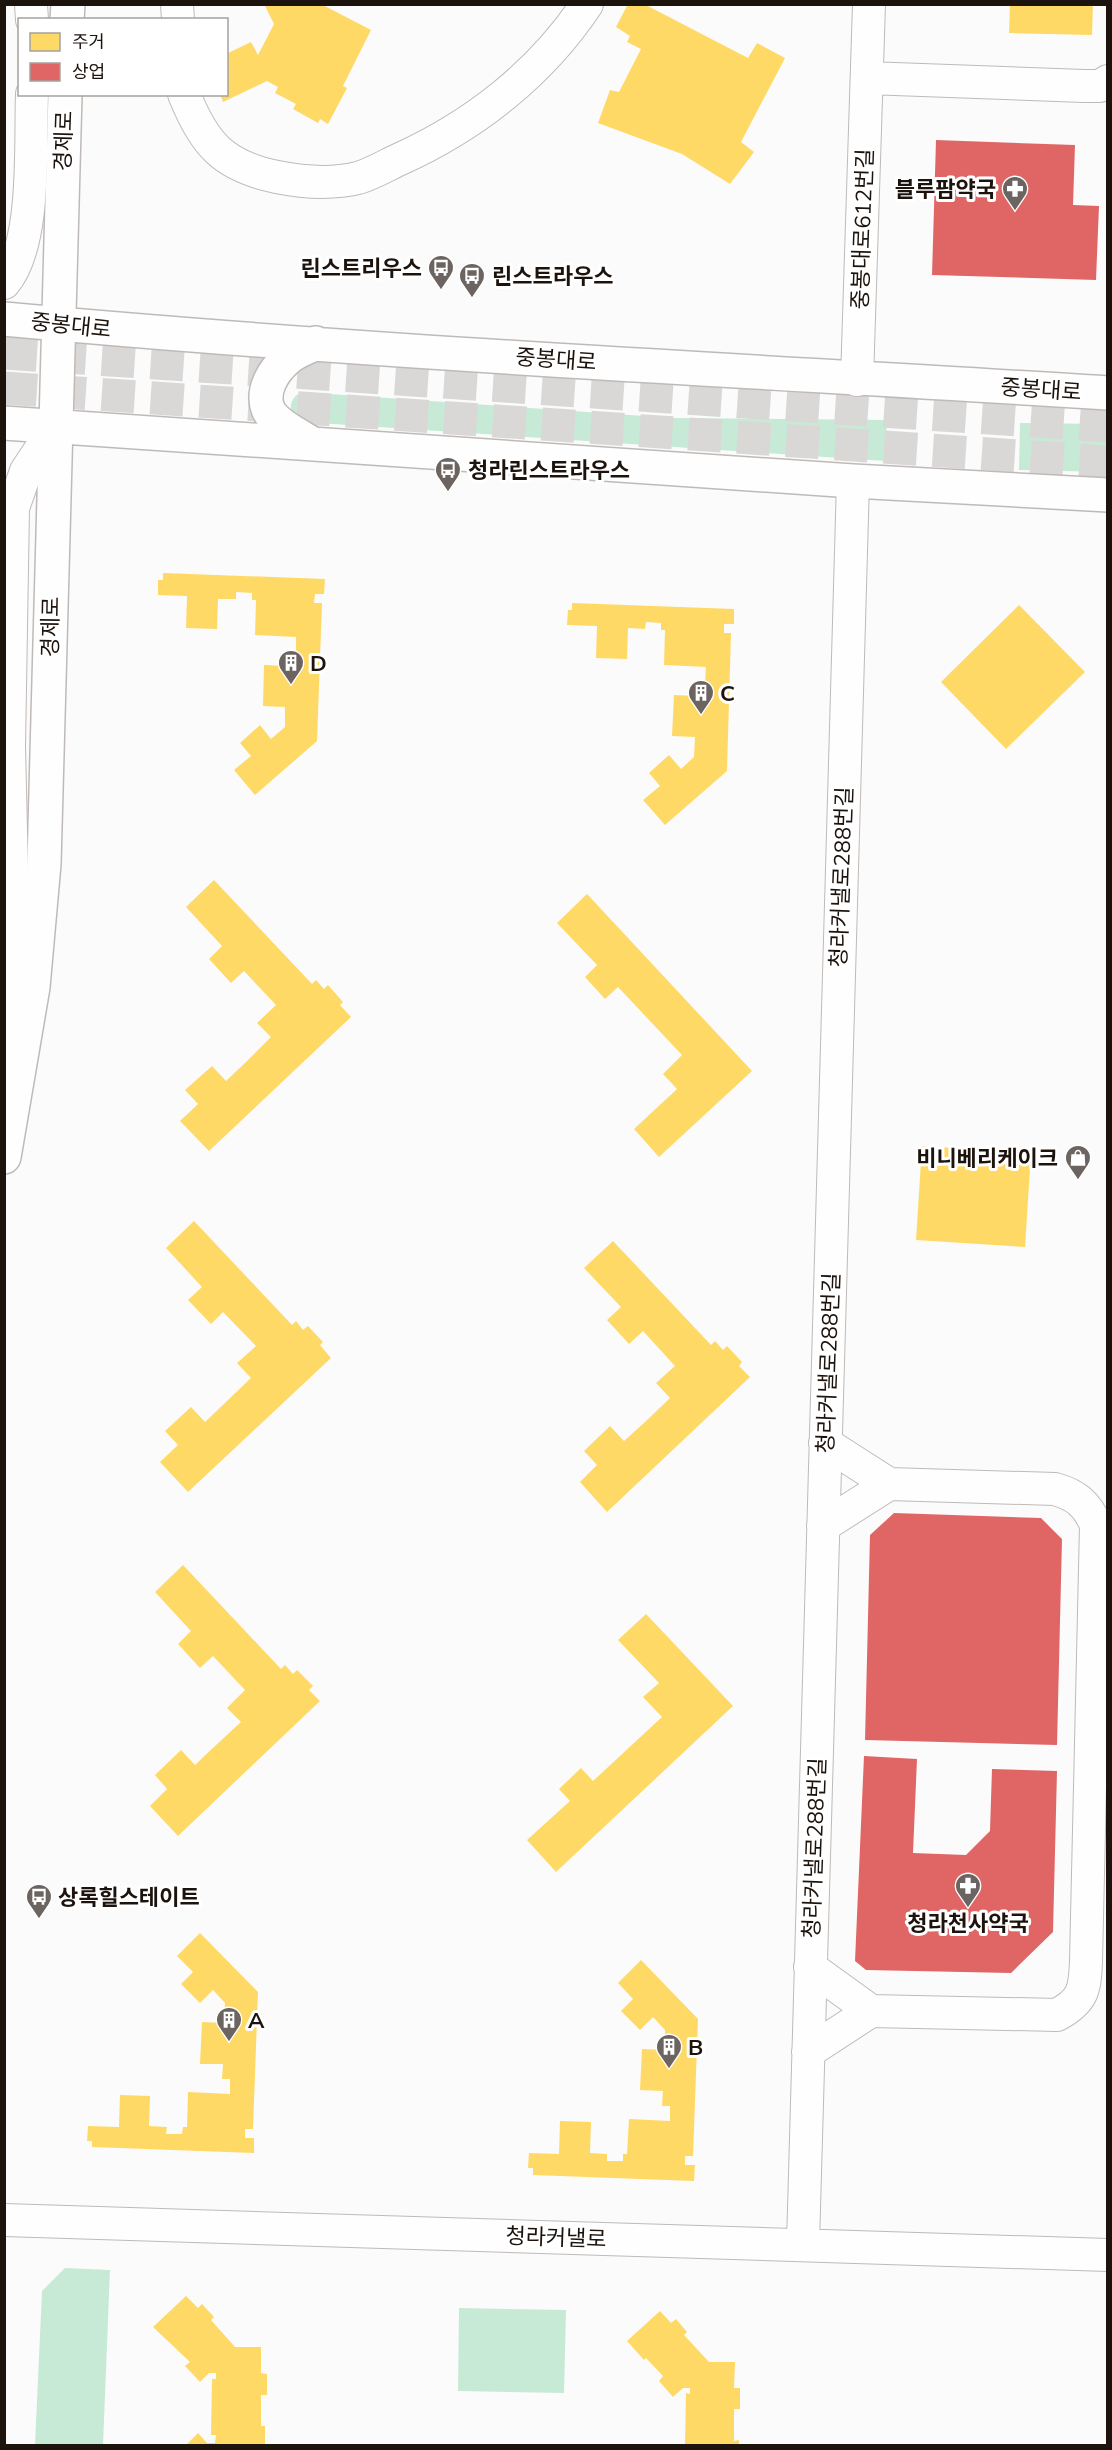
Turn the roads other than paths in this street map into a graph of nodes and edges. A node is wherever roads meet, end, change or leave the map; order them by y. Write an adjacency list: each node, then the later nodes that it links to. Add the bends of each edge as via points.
1 (587, 4): 7 (street, via 543,60 508,93 451,134 360,177 290,180 236,165 206,139)
2 (869, 4): 3 (street, 중봉대로612번길)
3 (867, 78): 4 (street, via 1084,86 1100,86); 12 (street, 중봉대로612번길)
4 (1107, 81)
5 (32, 96): 8 (street, via 26,234 12,274)
6 (65, 96): 10 (main road, 경제로)
7 (185, 96)
8 (4, 283)
9 (4, 319): 10 (main road, 중봉대로)
10 (60, 324): 11 (main road, 중봉대로); 15 (main road, 경제로)
11 (316, 343): 12 (main road, 중봉대로); 16 (main road, via 288,357 274,373 266,392 268,411 286,428)
12 (857, 380): 13 (main road, 중봉대로)
13 (1107, 393)
14 (4, 423): 15 (main road)
15 (55, 427): 16 (main road); 19 (main road, 경제로, via 44,864 33,987)
16 (314, 444): 17 (main road)
17 (853, 481): 18 (main road); 20 (street, 청라커낼로288번길)
18 (1107, 495)
19 (4, 1157)
20 (825, 1443): 21 (street); 22 (street, 청라커낼로288번길)
21 (889, 1484): 22 (street); 24 (street, via 1055,1489 1081,1500 1096,1524 1086,1961 1079,1999 1057,2015)
22 (823, 1526): 23 (street, 청라커낼로288번길)
23 (810, 1967): 24 (street); 25 (street, 청라커낼로288번길)
24 (871, 2010): 25 (street)
25 (808, 2052): 27 (street, 청라커낼로288번길)
26 (4, 2220): 27 (street, 청라커낼로)
27 (803, 2244): 28 (street, 청라커낼로)
28 (1107, 2255)

